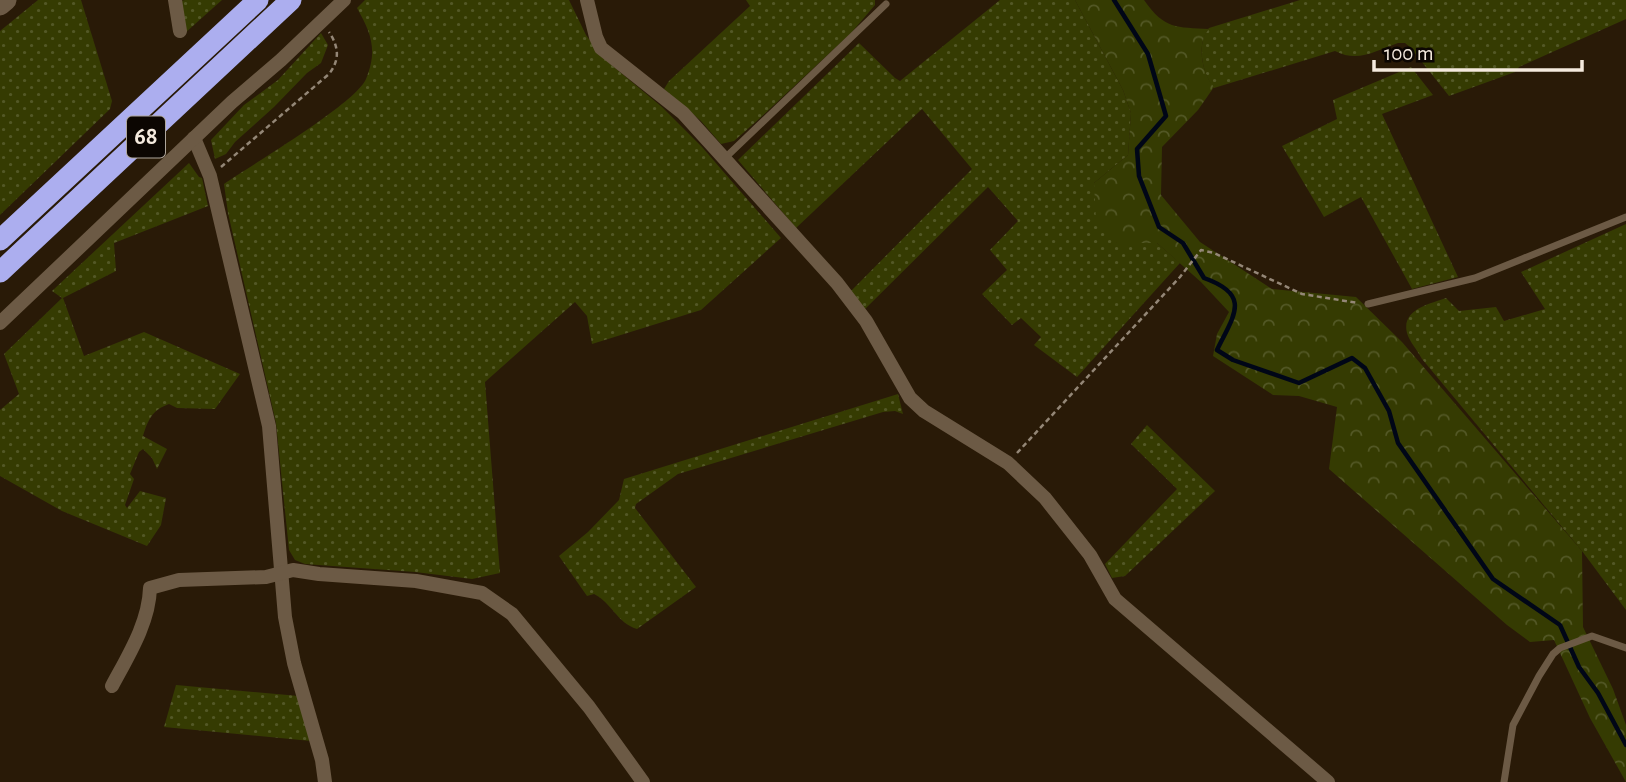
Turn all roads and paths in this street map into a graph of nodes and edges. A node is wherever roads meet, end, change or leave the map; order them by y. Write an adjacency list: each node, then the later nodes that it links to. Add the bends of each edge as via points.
1 (6, 0): 7 (main road)
2 (175, 0): 9 (street)
3 (258, 0): 15 (highway, 68)
4 (291, 0): 16 (highway, 68)
5 (344, 0): 11 (street)
6 (587, 0): 12 (street, via 601,48 683,113)
7 (0, 5)
8 (886, 5): 12 (lane)
9 (180, 32)
10 (331, 35): 13 (path, via 338,55 336,65)
11 (194, 138): 13 (street); 18 (street)
12 (724, 159): 19 (street, via 837,283 866,321 910,398)
13 (210, 176): 20 (street, via 269,426)
14 (1626, 217): 17 (lane, via 1475,278)
15 (0, 240)
16 (0, 272)
17 (1368, 304): 19 (path, via 1302,294 1201,250)
18 (0, 323)
19 (1008, 463): 25 (street, via 1045,498 1090,555 1115,599)
20 (282, 573): 22 (street, via 179,580 150,588 144,621); 23 (street, via 294,663); 24 (street, via 293,570 416,581 482,593 512,614 589,707)
21 (1626, 648): 26 (lane, via 1592,636 1553,654 1513,725)
22 (111, 686)
23 (325, 782)
24 (643, 782)
25 (1328, 782)
26 (1504, 782)

